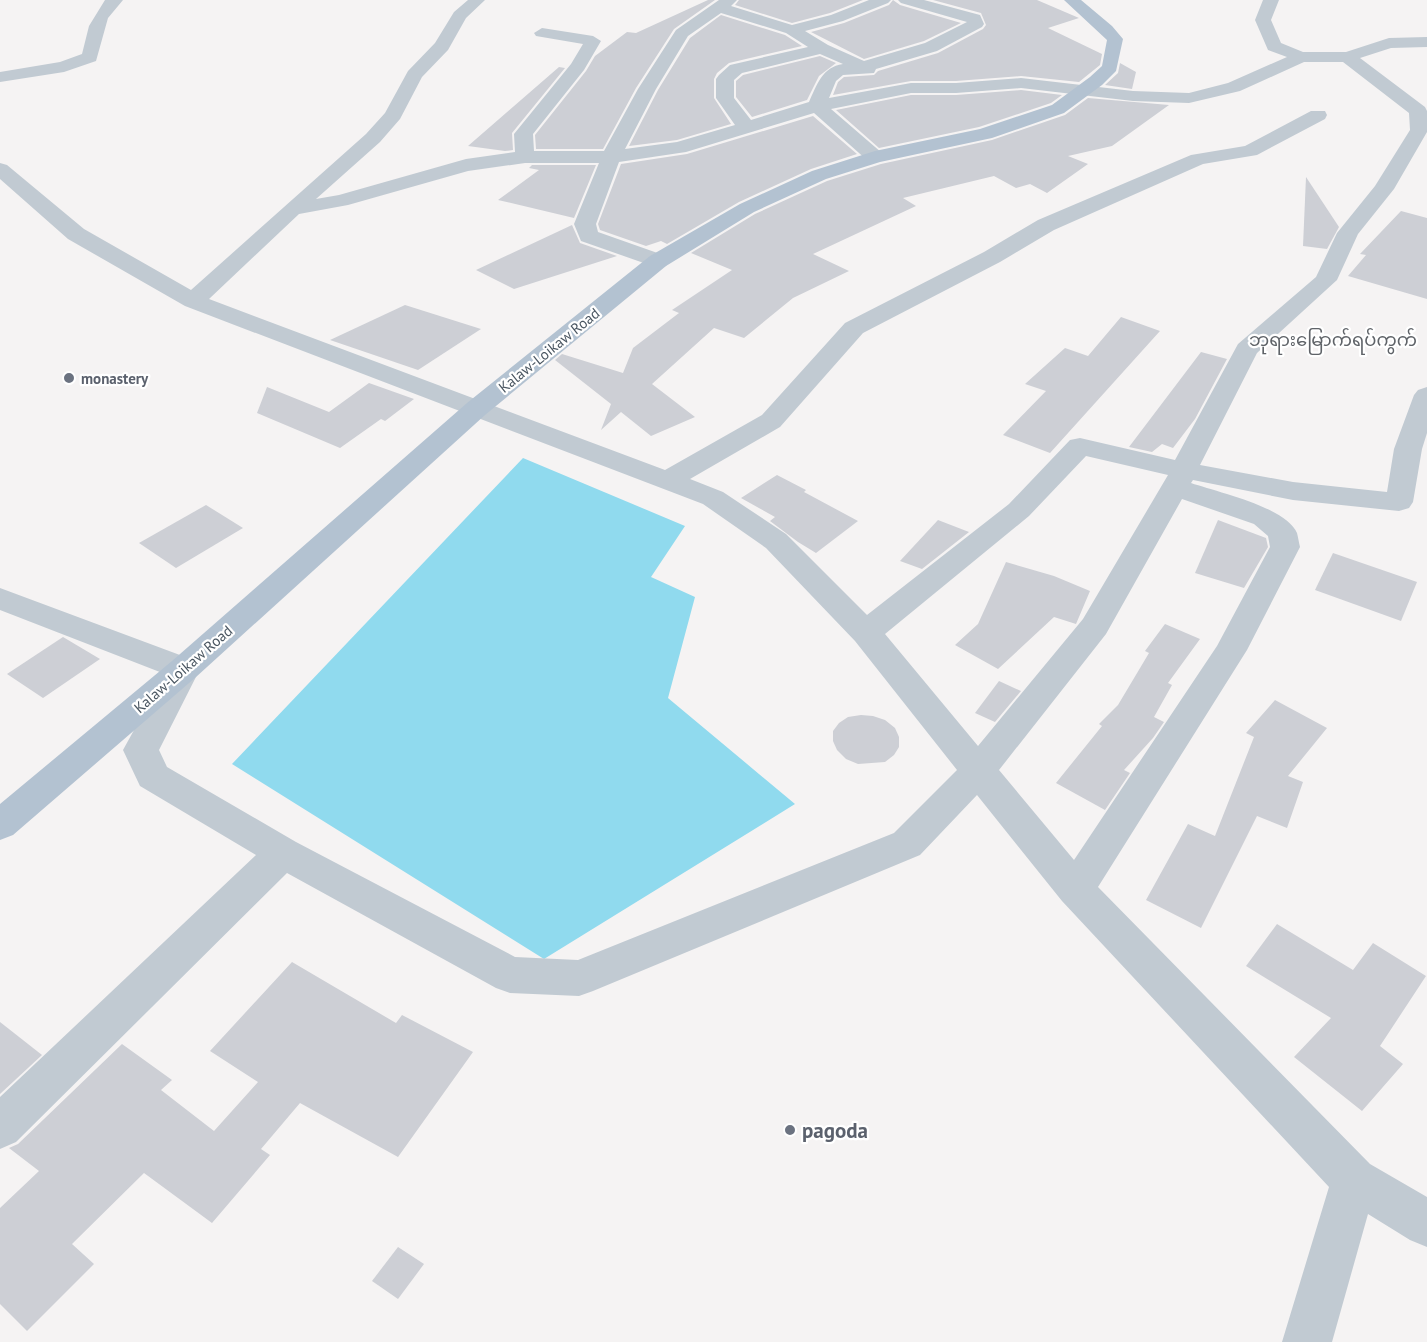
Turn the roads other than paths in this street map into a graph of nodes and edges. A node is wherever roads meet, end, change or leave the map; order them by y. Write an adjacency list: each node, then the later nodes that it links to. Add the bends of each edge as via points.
1 (115, 0): 15 (street, via 98,25 90,57 64,67)
2 (477, 0): 25 (street, via 460,15 442,46 414,75 393,115 373,138)
3 (884, 0): 8 (street)
4 (906, 0): 14 (street, via 974,18 976,24 931,47)
5 (1072, 0): 17 (main road, Kalaw-Loikaw Road, via 1115,39 1110,67)
6 (1272, 0): 12 (street, via 1263,20 1274,46)
7 (724, 3): 8 (street); 23 (street, via 682,33)
8 (792, 30): 11 (street)
9 (542, 33): 22 (street, via 593,41 578,66 523,134)
10 (1427, 42): 13 (street, via 1389,43)
11 (822, 49): 14 (street); 20 (street, via 736,69 725,79 725,98)
12 (1301, 57): 13 (street); 17 (street, via 1234,87 1189,98 1133,96)
13 (1347, 57): 31 (street, via 1418,111 1419,130 1384,189 1348,233 1326,280 1247,349)
14 (863, 66): 16 (street); 18 (street, via 838,70 828,78)
15 (0, 77)
16 (911, 88): 17 (street, via 1022,83); 18 (street)
17 (1086, 88): 21 (main road, Kalaw-Loikaw Road, via 1058,109 985,134)
18 (817, 106): 20 (street); 21 (street)
19 (1318, 115): 32 (street, via 1250,150 1198,159 1046,225 993,257 854,328 771,421)
20 (746, 127): 23 (street, via 679,148)
21 (875, 156): 26 (main road, Kalaw-Loikaw Road, via 819,175 747,207)
22 (525, 157): 23 (street); 25 (street, via 466,165 341,201)
23 (611, 157): 26 (street, via 585,224 589,236)
24 (0, 169): 27 (street, via 76,234)
25 (292, 209): 27 (street)
26 (658, 261): 29 (main road, Kalaw-Loikaw Road)
27 (193, 301): 29 (street)
28 (1427, 394): 30 (street)
29 (476, 409): 32 (street); 35 (main road, Kalaw-Loikaw Road)
30 (1417, 452): 31 (street, via 1399,502)
31 (1180, 479): 34 (street, via 1080,446 1019,510); 36 (street, via 1095,626); 39 (street, via 1264,518 1282,533 1285,547 1231,650)
32 (667, 481): 34 (street, via 713,498 776,541)
33 (0, 598): 35 (street)
34 (866, 633): 36 (street)
35 (184, 669): 37 (main road, Kalaw-Loikaw Road); 38 (street, via 141,750 153,776)
36 (978, 771): 38 (street, via 907,844 579,978 510,975); 39 (street)
37 (0, 825)
38 (283, 853): 40 (street)
39 (1076, 890): 41 (street)
40 (0, 1127)
41 (1354, 1180): 42 (street); 43 (street)
42 (1427, 1224)
43 (1307, 1342)

